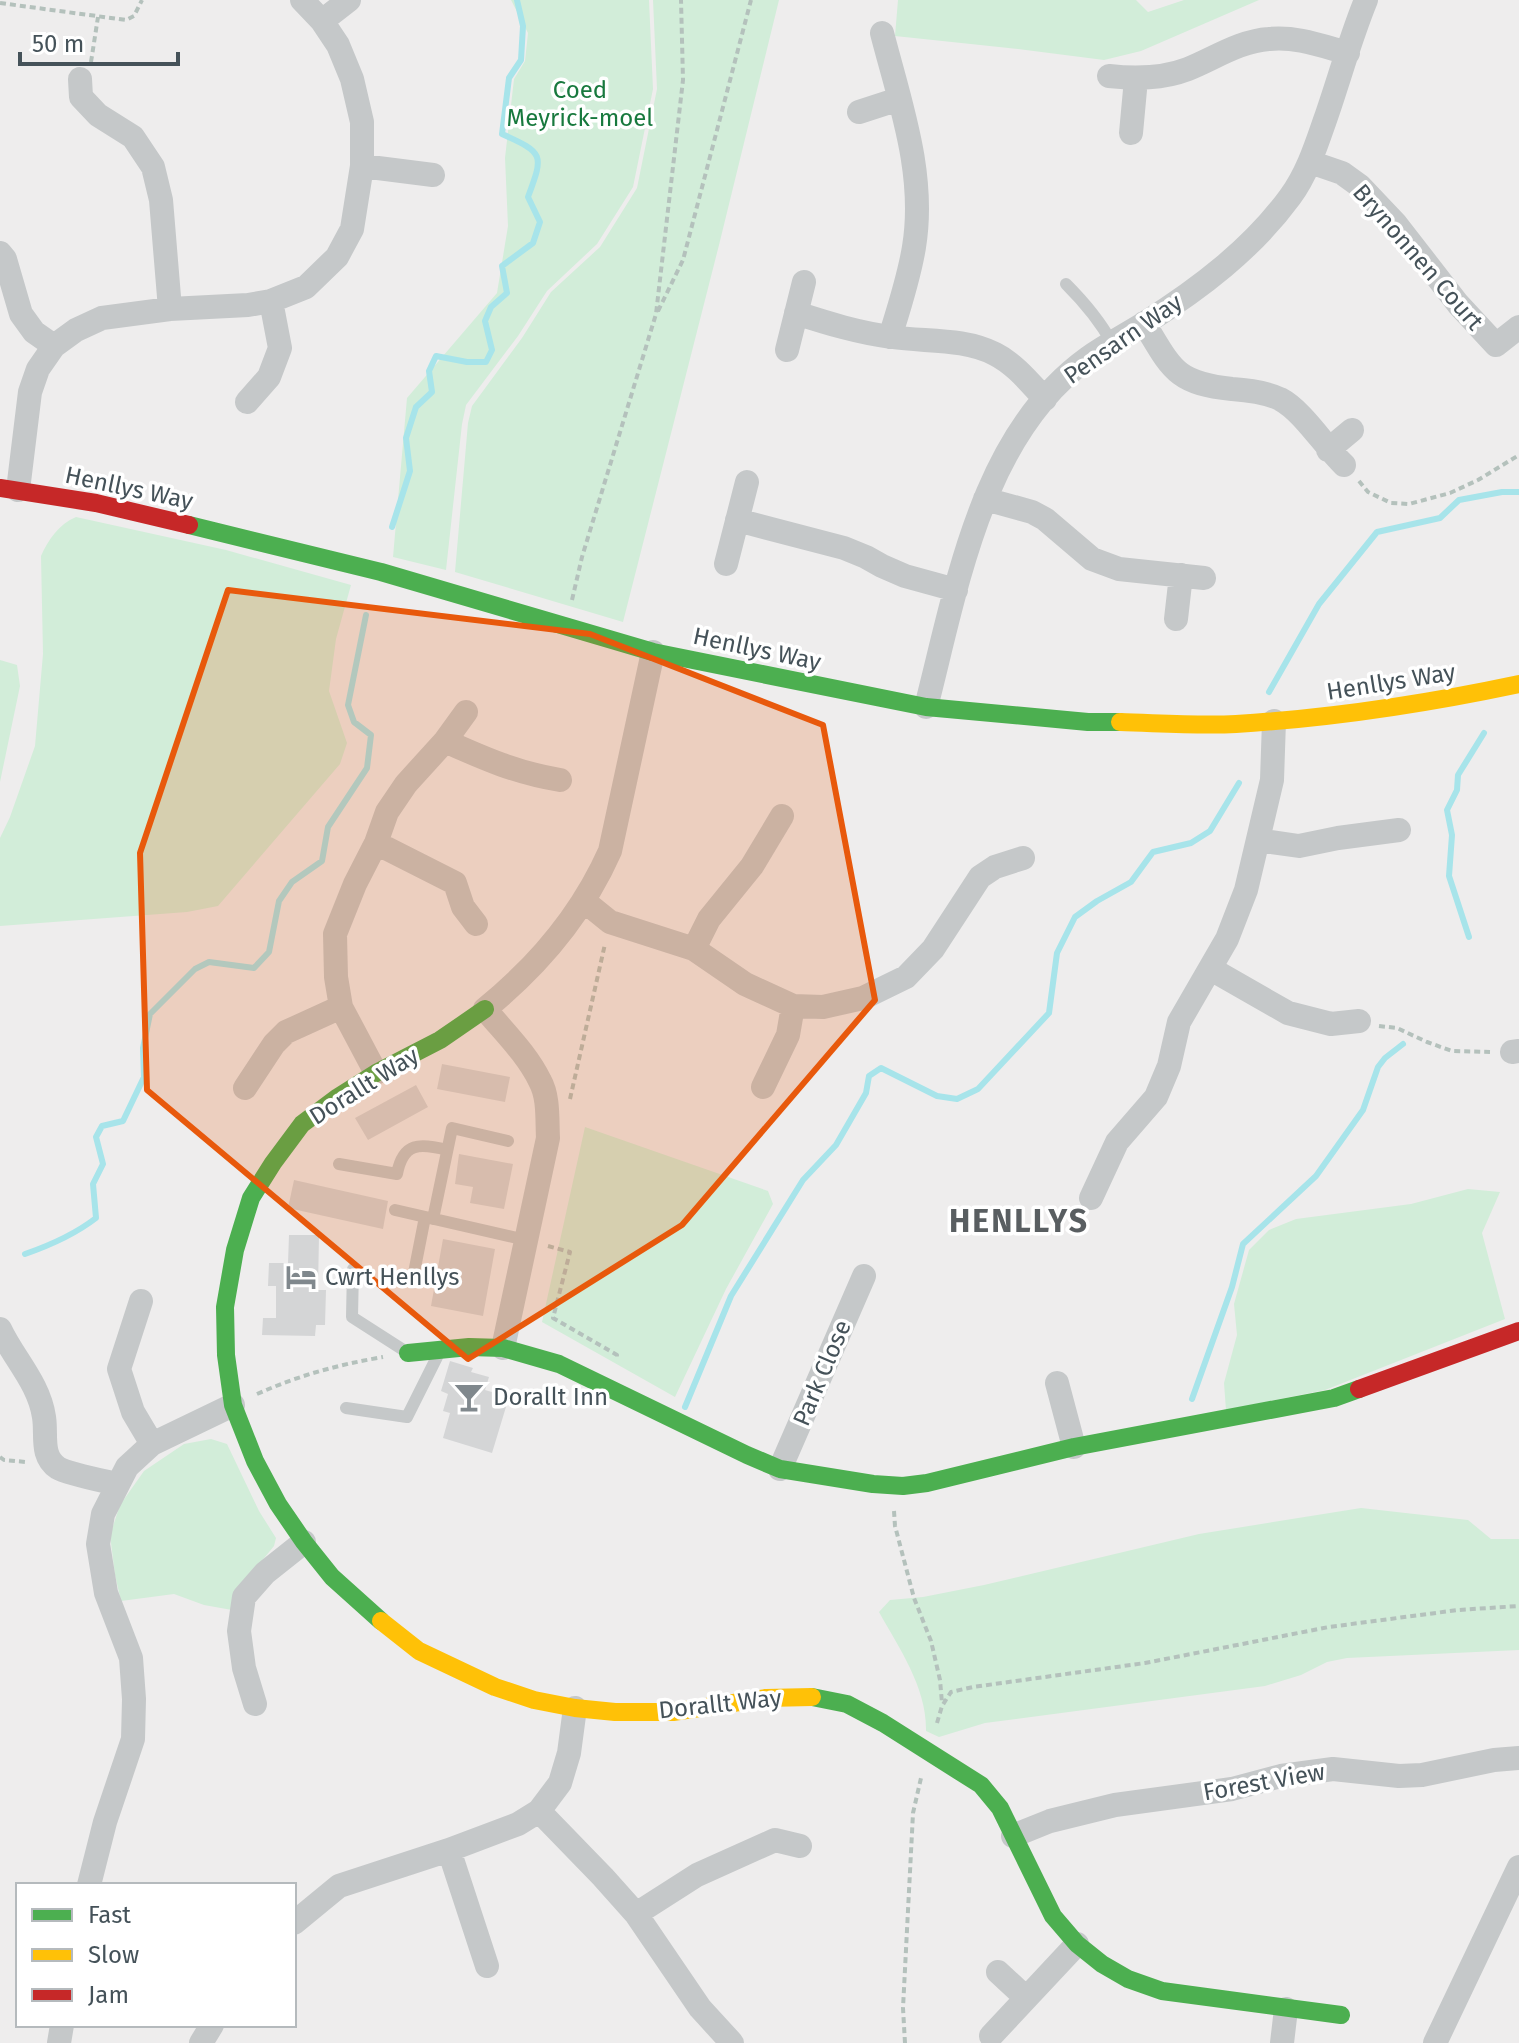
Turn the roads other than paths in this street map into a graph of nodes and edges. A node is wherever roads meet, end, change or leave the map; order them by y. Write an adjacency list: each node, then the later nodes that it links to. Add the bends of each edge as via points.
1 (302, 0): 4 (street)
2 (349, 0): 4 (street)
3 (1366, 0): 6 (street, Pensarn Way)
4 (322, 21): 14 (street, via 352,79 362,122)
5 (882, 33): 10 (street)
6 (1348, 53): 9 (street, via 1297,40 1268,39 1235,47 1185,70); 13 (street, Pensarn Way)
7 (1109, 76): 9 (street)
8 (80, 79): 20 (street, via 81,97 133,137 153,167 161,200)
9 (1136, 79): 12 (street)
10 (899, 99): 11 (street); 24 (street, via 915,164 917,210 914,247)
11 (859, 112)
12 (1131, 133)
13 (1310, 162): 22 (street, Pensarn Way, via 1260,233 1188,295); 23 (street, Brynonnen Court, via 1360,186 1502,352)
14 (362, 166): 15 (street); 19 (street, via 352,229 337,257 306,287)
15 (433, 175)
16 (0, 253): 26 (street, via 21,314)
17 (804, 282): 21 (street)
18 (1066, 284): 25 (lane)
19 (271, 301): 20 (street); 29 (street, via 280,348 269,377)
20 (170, 309): 26 (street, via 102,318)
21 (796, 313): 24 (street); 27 (street)
22 (1144, 323): 25 (street, Pensarn Way); 30 (street, via 1177,373 1205,386 1279,399 1295,409 1336,457)
23 (1519, 327)
24 (890, 337): 28 (street, via 975,346 1015,367)
25 (1112, 343): 28 (street, Pensarn Way, via 1065,377)
26 (54, 346): 32 (street, via 30,392)
27 (787, 350)
28 (1045, 399): 33 (street, Pensarn Way, via 1020,430)
29 (247, 402)
30 (1352, 430)
31 (747, 482): 34 (street)
32 (9, 489): 38 (street, Henllys Way, via 141,513 381,572)
33 (985, 499): 36 (street, Pensarn Way); 37 (street, via 1045,519 1105,564 1192,577)
34 (737, 520): 35 (street); 36 (street, via 844,548 905,576)
35 (726, 564)
36 (956, 590): 40 (street, Pensarn Way)
37 (1176, 619)
38 (653, 652): 40 (street, Henllys Way); 50 (street, via 610,851)
39 (1519, 684): 42 (street, Henllys Way, via 1360,713)
40 (926, 707): 42 (street, Henllys Way, via 1102,722)
41 (466, 712): 43 (street)
42 (1274, 721): 47 (street, via 1272,780)
43 (445, 741): 44 (street, via 530,775); 48 (street, via 387,812)
44 (560, 780)
45 (782, 816): 52 (street, via 752,866 709,919)
46 (1399, 830): 47 (street, via 1299,846)
47 (1258, 840): 53 (street, via 1246,890)
48 (376, 843): 51 (street, via 455,883); 55 (street, via 335,934)
49 (1023, 858): 54 (street, via 980,877 933,949 906,977 863,998 823,1007)
50 (584, 901): 52 (street, via 610,922); 56 (street, via 517,983)
51 (476, 924)
52 (694, 949): 54 (street, via 745,984)
53 (1211, 969): 57 (street, via 1288,1013 1331,1024); 64 (street, via 1179,1022 1156,1097 1117,1142)
54 (793, 1006): 59 (street, via 788,1035)
55 (341, 1007): 58 (street); 60 (street, via 286,1032)
56 (485, 1009): 58 (street, Dorallt Way); 67 (street, via 542,1083 547,1111 548,1138)
57 (1359, 1021)
58 (376, 1073): 78 (street, Dorallt Way, via 302,1124 251,1198 225,1307)
59 (763, 1087)
60 (245, 1088)
61 (508, 1141): 62 (lane, via 452,1128)
62 (447, 1150): 63 (lane, via 413,1147 404,1153 397,1174); 66 (lane)
63 (339, 1164)
64 (1091, 1198)
65 (395, 1210): 66 (lane)
66 (429, 1218): 67 (lane); 70 (lane)
67 (526, 1240): 74 (street)
68 (353, 1269): 76 (lane, via 352,1317)
69 (864, 1276): 82 (street, Park Close)
70 (412, 1283)
71 (141, 1301): 80 (street, via 119,1369 133,1412)
72 (0, 1329): 83 (street, via 33,1383 44,1416 48,1458 59,1469)
73 (1519, 1331): 81 (street, via 1334,1398)
74 (503, 1348): 75 (street); 82 (street, via 559,1364)
75 (440, 1350): 76 (street); 79 (lane, via 407,1417)
76 (408, 1353)
77 (1057, 1383): 81 (street)
78 (233, 1405): 80 (street); 84 (street, Dorallt Way, via 255,1461)
79 (346, 1408)
80 (152, 1444): 83 (street)
81 (1074, 1447): 82 (street, via 903,1486)
82 (780, 1469)
83 (117, 1484): 93 (street, via 103,1514 98,1544 106,1593 131,1658 133,1739)
84 (304, 1542): 85 (street, via 244,1597 239,1631); 86 (street, Dorallt Way, via 332,1577 419,1651 495,1687)
85 (255, 1704)
86 (575, 1708): 88 (street, via 560,1783); 89 (street, Dorallt Way, via 673,1712 808,1696 847,1704 981,1785)
87 (1519, 1758): 89 (street, Forest View, via 1422,1775 1333,1769 1281,1776 1232,1789 1115,1805)
88 (539, 1811): 91 (street); 94 (street)
89 (1013, 1836): 96 (street, Dorallt Way, via 1053,1916)
90 (800, 1846): 94 (street, via 775,1840 697,1875)
91 (449, 1850): 95 (street, via 339,1886); 97 (street)
92 (1519, 1867): 105 (street)
93 (90, 1883)
94 (636, 1914): 103 (street, via 700,2008)
95 (296, 1921)
96 (1077, 1944): 99 (street); 100 (street, Dorallt Way, via 1128,1979 1162,1991)
97 (487, 1966)
98 (998, 1972): 99 (street)
99 (1026, 1998): 102 (street)
100 (1286, 2009): 101 (street, Dorallt Way); 104 (street)
101 (1341, 2015)
102 (991, 2036)
103 (732, 2043)
104 (1282, 2043)
105 (1435, 2043)

